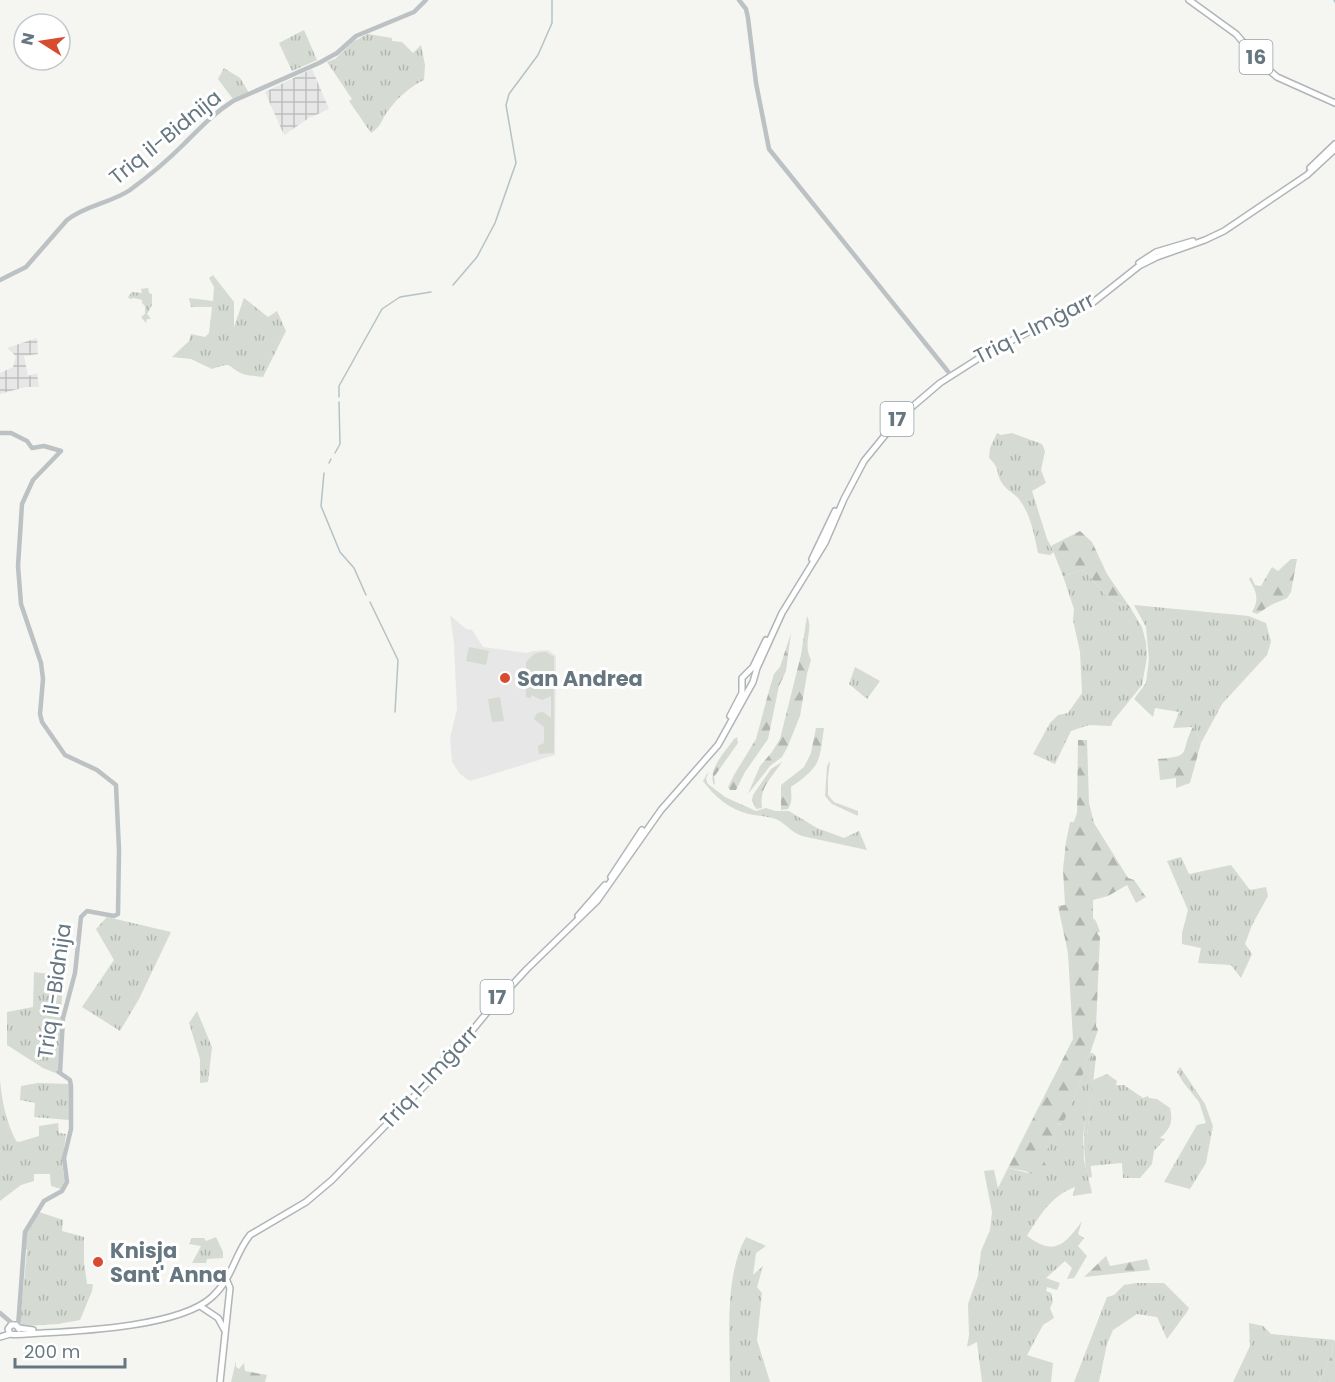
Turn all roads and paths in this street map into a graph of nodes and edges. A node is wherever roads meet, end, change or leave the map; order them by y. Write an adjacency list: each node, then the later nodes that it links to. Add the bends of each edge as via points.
1 (426, 0): 9 (street, Triq il-Bidnija, via 414,12 356,36 319,63 221,108 171,157 129,190 74,214 26,267)
2 (740, 0): 10 (street, via 748,18 769,148)
3 (1189, 0): 4 (main road, 16, via 1236,34 1272,74)
4 (1334, 102)
5 (1335, 144): 8 (main road, Triq l-Imġarr / 17, via 1305,173 1226,226 1204,238)
6 (1335, 150): 7 (main road, Triq l-Imġarr / 17, via 1298,181 1224,231)
7 (1166, 254): 8 (main road); 13 (main road, Triq l-Imġarr / 17, via 1139,266 1090,304 987,354 940,383 899,418 864,462 825,543 782,614)
8 (1149, 256): 10 (main road, Triq l-Imġarr / 17, via 1089,302 1007,339)
9 (0, 280)
10 (950, 374): 12 (main road, Triq l-Imġarr / 17, via 903,411 862,459 813,558 784,602)
11 (0, 433): 21 (street, Triq il-Bidnija, via 11,433 32,448 44,446 61,451 33,480 22,504 18,550 21,604 41,663 40,719 65,755 97,770 116,785 119,850 118,914 87,911 81,917 61,1050 60,1073 70,1080 71,1086 71,1129 64,1158 67,1179 64,1190 45,1201 26,1228)
12 (747, 674): 13 (main road); 14 (main road, Triq l-Imġarr / 17)
13 (754, 680): 15 (main road, Triq l-Imġarr)
14 (742, 685): 15 (main road); 16 (main road, Triq l-Imġarr / 17, via 742,693 715,743 633,841 594,899 509,984 424,1082 330,1178 248,1233)
15 (750, 686): 16 (main road, Triq l-Imġarr / 17, via 718,745 661,810 597,902 527,969 438,1072 332,1180 250,1235)
16 (226, 1280): 17 (main road); 19 (main road, 17, via 230,1288); 21 (main road, via 199,1304 171,1313 93,1328)
17 (200, 1306): 20 (main road); 21 (main road, via 183,1313 84,1332)
18 (0, 1313): 21 (street)
19 (227, 1315): 20 (main road); 22 (main road, 17)
20 (218, 1318): 22 (main road)
21 (13, 1329): 23 (main road)
22 (225, 1333): 24 (main road, 17)
23 (0, 1337)
24 (220, 1382)

